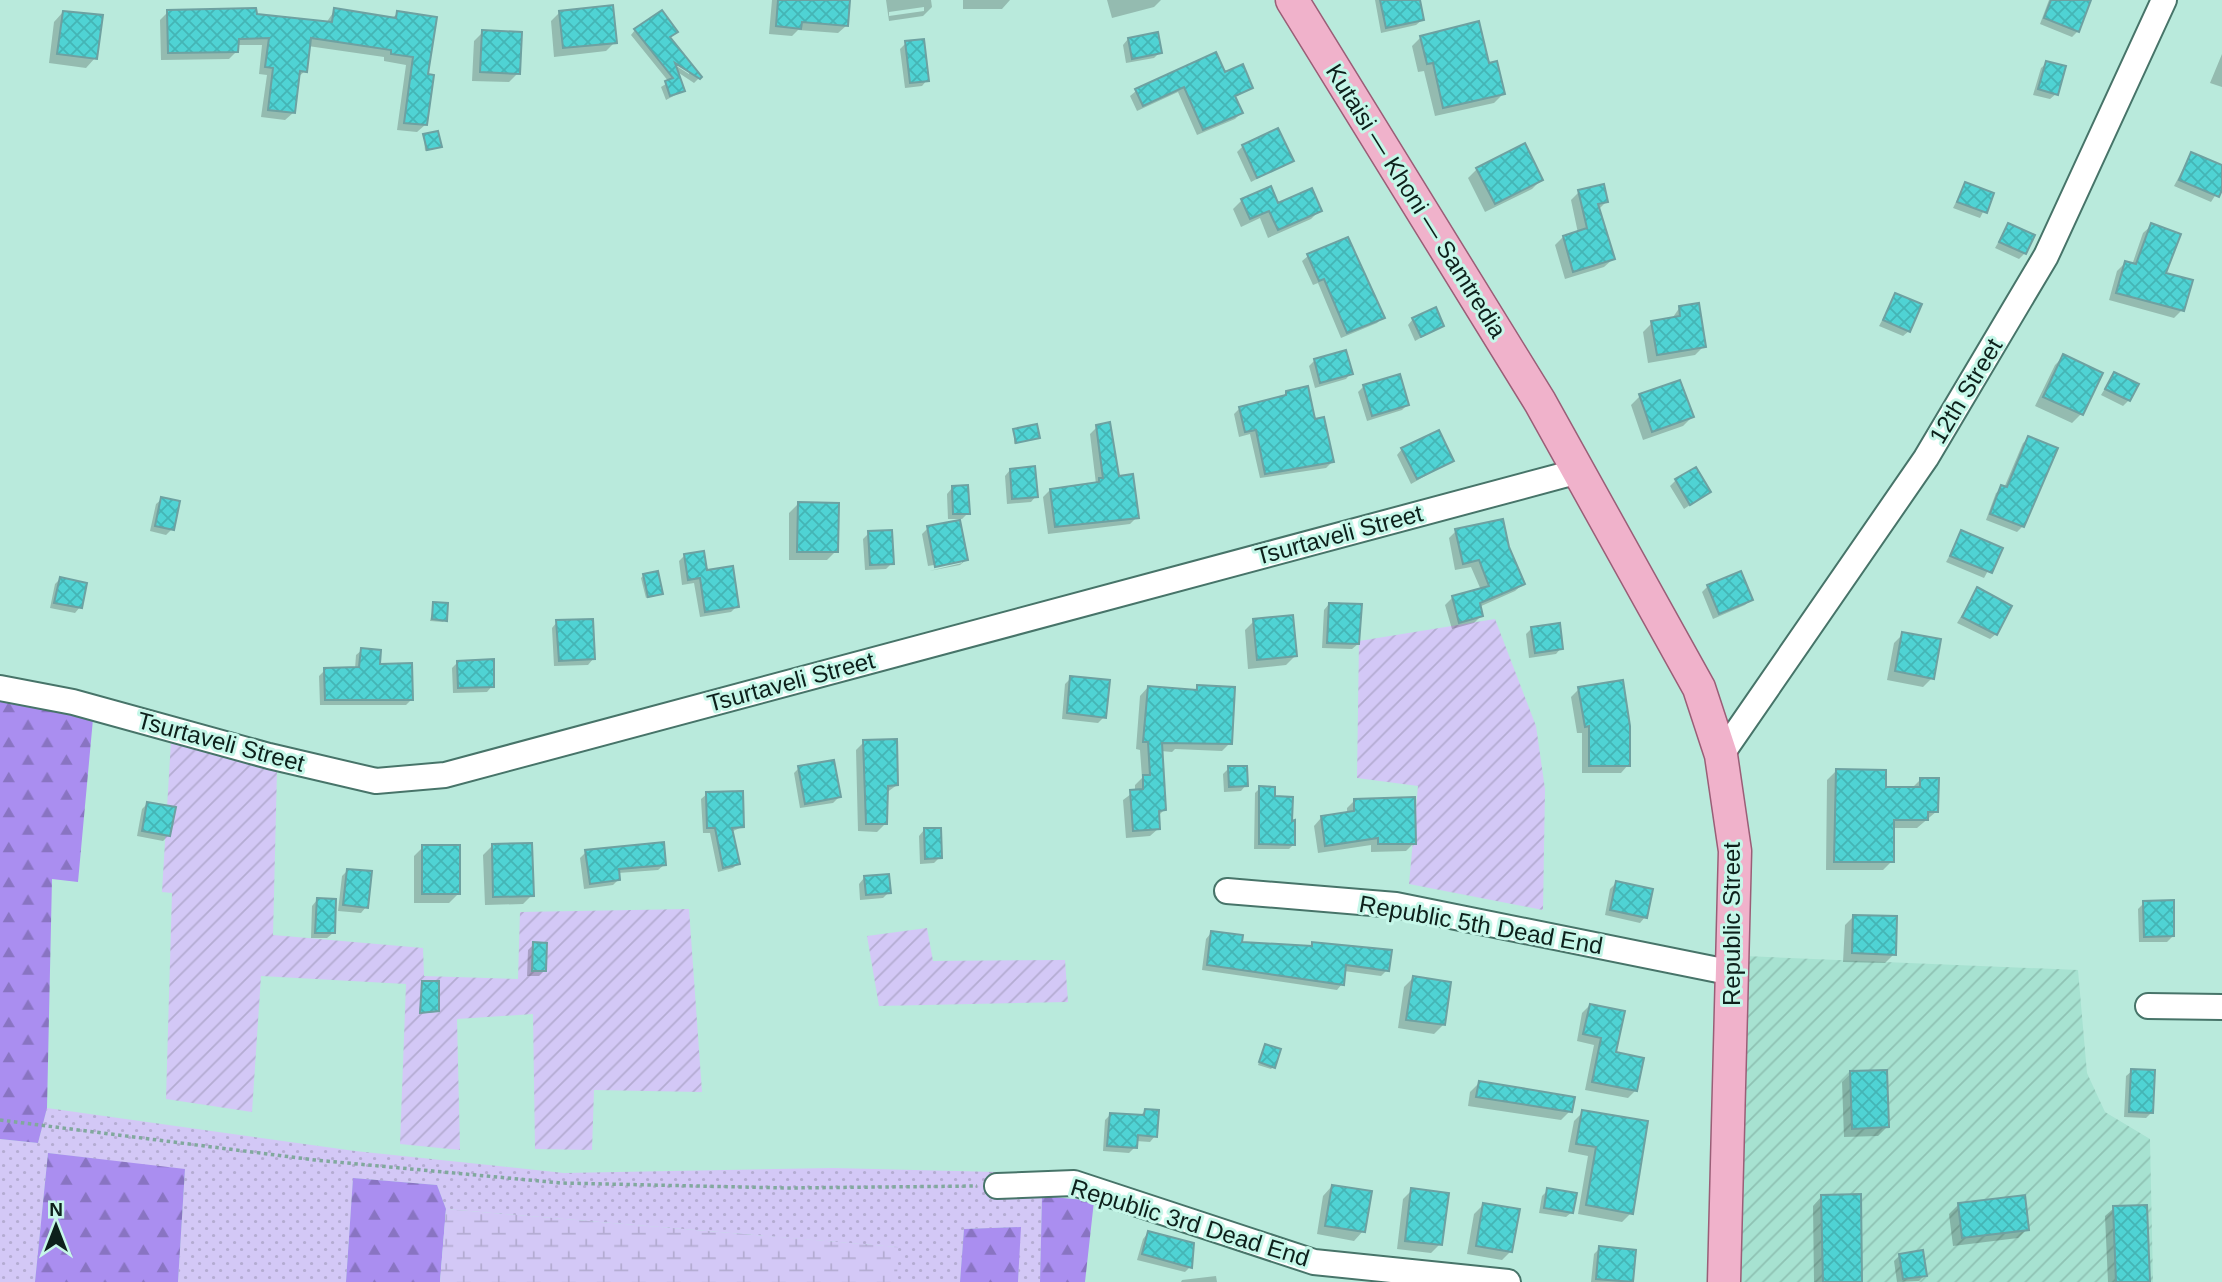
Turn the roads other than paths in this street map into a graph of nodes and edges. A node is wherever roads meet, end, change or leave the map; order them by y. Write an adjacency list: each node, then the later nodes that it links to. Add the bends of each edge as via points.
1 (1292, 0): 3 (main road, Kutaisi — Khoni — Samtredia)
2 (2164, 0): 6 (street, 12th Street, via 2046,256 1926,458)
3 (1540, 402): 4 (main road, Republic Street)
4 (1579, 471): 5 (street, Tsurtaveli Street, via 445,775 376,781 73,702); 6 (main road, Republic Street, via 1699,688)
5 (0, 688)
6 (1721, 755): 8 (main road, Republic Street, via 1735,851)
7 (1227, 891): 8 (street, Republic 5th Dead End, via 1396,905)
8 (1733, 973): 13 (main road, Republic Street)
9 (2148, 1006): 10 (street)
10 (2222, 1007)
11 (997, 1186): 12 (street, Republic 3rd Dead End, via 1074,1183 1314,1262)
12 (1508, 1282)
13 (1724, 1282)

